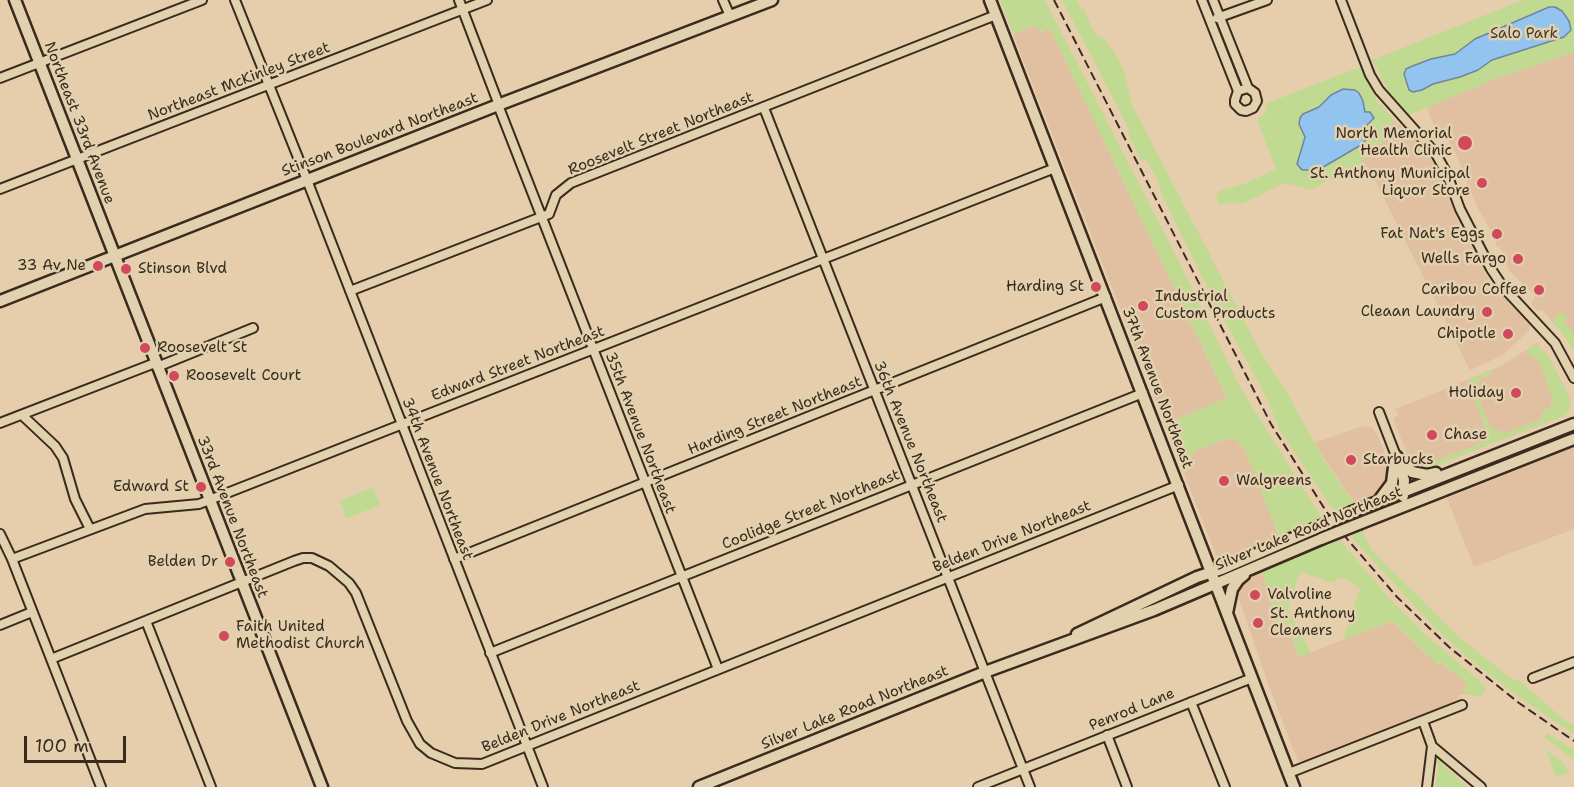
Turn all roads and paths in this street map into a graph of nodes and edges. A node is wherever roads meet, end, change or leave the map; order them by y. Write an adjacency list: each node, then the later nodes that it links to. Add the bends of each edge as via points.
1 (15, 0): 18 (street, Northeast 33rd Avenue)
2 (202, 0): 18 (street)
3 (235, 0): 20 (street, 34th Avenue Northeast)
4 (459, 0): 13 (street, 35th Avenue Northeast)
5 (487, 0): 13 (street, Northeast McKinley Street)
6 (723, 0): 15 (street)
7 (772, 0): 15 (street, Stinson Boulevard Northeast)
8 (990, 0): 14 (street, 37th Avenue Northeast)
9 (1202, 0): 17 (street)
10 (1213, 0): 16 (street)
11 (1267, 0): 16 (street)
12 (1341, 0): 38 (street, via 1379,90 1436,154 1491,269 1555,343)
13 (462, 10): 20 (street, Northeast McKinley Street); 23 (street, 35th Avenue Northeast)
14 (996, 15): 24 (street, Roosevelt Street Northeast); 26 (street, 37th Avenue Northeast)
15 (730, 16): 23 (street, Stinson Boulevard Northeast)
16 (1220, 17): 17 (street); 21 (street)
17 (1210, 20): 22 (street)
18 (39, 62): 19 (street); 25 (street, Northeast 33rd Avenue)
19 (0, 78)
20 (269, 85): 25 (street, Northeast McKinley Street); 27 (street, 34th Avenue Northeast)
21 (1248, 88): 22 (street); 22 (street, via 1257,97 1250,110 1241,110 1236,104)
22 (1238, 91)
23 (498, 105): 27 (street, Stinson Boulevard Northeast); 29 (street, 35th Avenue Northeast)
24 (764, 108): 29 (street, Roosevelt Street Northeast, via 571,183 556,195 549,214); 31 (street, 36th Avenue Northeast)
25 (77, 159): 28 (street, Northeast McKinley Street); 30 (street, Northeast 33rd Avenue)
26 (1055, 168): 31 (street, Edward Street Northeast); 33 (street, 37th Avenue Northeast)
27 (307, 180): 30 (street, Stinson Boulevard Northeast); 32 (street, 34th Avenue Northeast)
28 (0, 189)
29 (541, 216): 32 (street); 36 (street, 35th Avenue Northeast)
30 (116, 257): 34 (street, Stinson Boulevard Northeast); 37 (street, 33rd Avenue Northeast)
31 (823, 259): 36 (street, Edward Street Northeast); 39 (street, 36th Avenue Northeast)
32 (350, 291): 45 (street, 34th Avenue Northeast)
33 (1106, 297): 39 (street, Harding Street Northeast); 40 (street, 37th Avenue Northeast)
34 (0, 301)
35 (253, 328): 37 (street)
36 (592, 349): 45 (street, Edward Street Northeast); 51 (street, 35th Avenue Northeast)
37 (156, 365): 43 (street); 55 (street, 33rd Avenue Northeast)
38 (1574, 378)
39 (875, 391): 51 (street, Harding Street Northeast); 52 (street, 36th Avenue Northeast)
40 (1143, 393): 52 (street, Coolidge Street Northeast); 53 (street, 37th Avenue Northeast)
41 (1379, 412): 49 (street)
42 (1574, 413): 47 (street)
43 (22, 415): 44 (street); 58 (street, via 63,458 75,499)
44 (0, 423)
45 (402, 424): 55 (street, Edward Street Northeast); 61 (street, 34th Avenue Northeast)
46 (1574, 424): 47 (street)
47 (1555, 432): 50 (street)
48 (1574, 440): 57 (street, Silver Lake Road Northeast)
49 (1396, 456): 50 (street, via 1418,474); 54 (street); 56 (street, via 1391,485)
50 (1459, 469): 54 (street)
51 (645, 482): 61 (street, Harding Street Northeast); 63 (street, 35th Avenue Northeast)
52 (912, 484): 63 (street, Coolidge Street Northeast); 64 (street, 36th Avenue Northeast)
53 (1179, 484): 64 (street, Belden Drive Northeast); 65 (street, 37th Avenue Northeast)
54 (1404, 491): 56 (street); 57 (street)
55 (209, 500): 58 (street, Edward Street Northeast, via 145,509); 66 (street, 33rd Avenue Northeast)
56 (1378, 501): 65 (street, bridge)
57 (1393, 510): 62 (street, Silver Lake Road Northeast, bridge)
58 (90, 529): 60 (street, Edward Street Northeast)
59 (0, 534): 60 (street)
60 (12, 559): 67 (street)
61 (454, 559): 71 (street, 34th Avenue Northeast)
62 (1254, 567): 65 (street, Silver Lake Road Northeast); 68 (street, via 1233,585)
63 (681, 576): 71 (street, Coolidge Street Northeast); 74 (street, 35th Avenue Northeast)
64 (948, 577): 74 (street, Belden Drive Northeast); 75 (street, 36th Avenue Northeast)
65 (1213, 578): 68 (street, 37th Avenue Northeast); 75 (street, Silver Lake Road Northeast, via 1102,630)
66 (241, 582): 69 (street, Belden Drive Northeast); 83 (street, Belden Drive Northeast, via 303,558 321,561 356,592 407,721 420,744 442,759 468,765 482,764); 88 (street, 33rd Avenue Northeast)
67 (32, 612): 70 (street); 72 (street)
68 (1227, 615): 76 (street, 37th Avenue Northeast)
69 (146, 621): 72 (street, Belden Drive Northeast); 87 (street)
70 (0, 625)
71 (490, 653): 83 (street, 34th Avenue Northeast)
72 (51, 659): 86 (street)
73 (1574, 662): 77 (street)
74 (718, 669): 83 (street, Belden Drive Northeast)
75 (985, 672): 84 (street, 36th Avenue Northeast); 90 (street, Silver Lake Road Northeast)
76 (1252, 678): 78 (street, Penrod Lane); 85 (street, 37th Avenue Northeast)
77 (1533, 678)
78 (1191, 702): 81 (street, Penrod Lane); 94 (street)
79 (1462, 705): 80 (street)
80 (1423, 721): 82 (street); 85 (street)
81 (1107, 735): 84 (street, Penrod Lane); 93 (street)
82 (1432, 746): 96 (street); 97 (street)
83 (528, 747): 89 (street, 34th Avenue Northeast)
84 (1023, 769): 91 (street, Penrod Lane); 92 (street, 36th Avenue Northeast)
85 (1289, 773): 95 (street, 37th Avenue Northeast)
86 (101, 787)
87 (211, 787)
88 (321, 787)
89 (543, 787)
90 (699, 787)
91 (978, 787)
92 (1030, 787)
93 (1127, 787)
94 (1225, 787)
95 (1294, 787)
96 (1427, 787)
97 (1481, 787)

